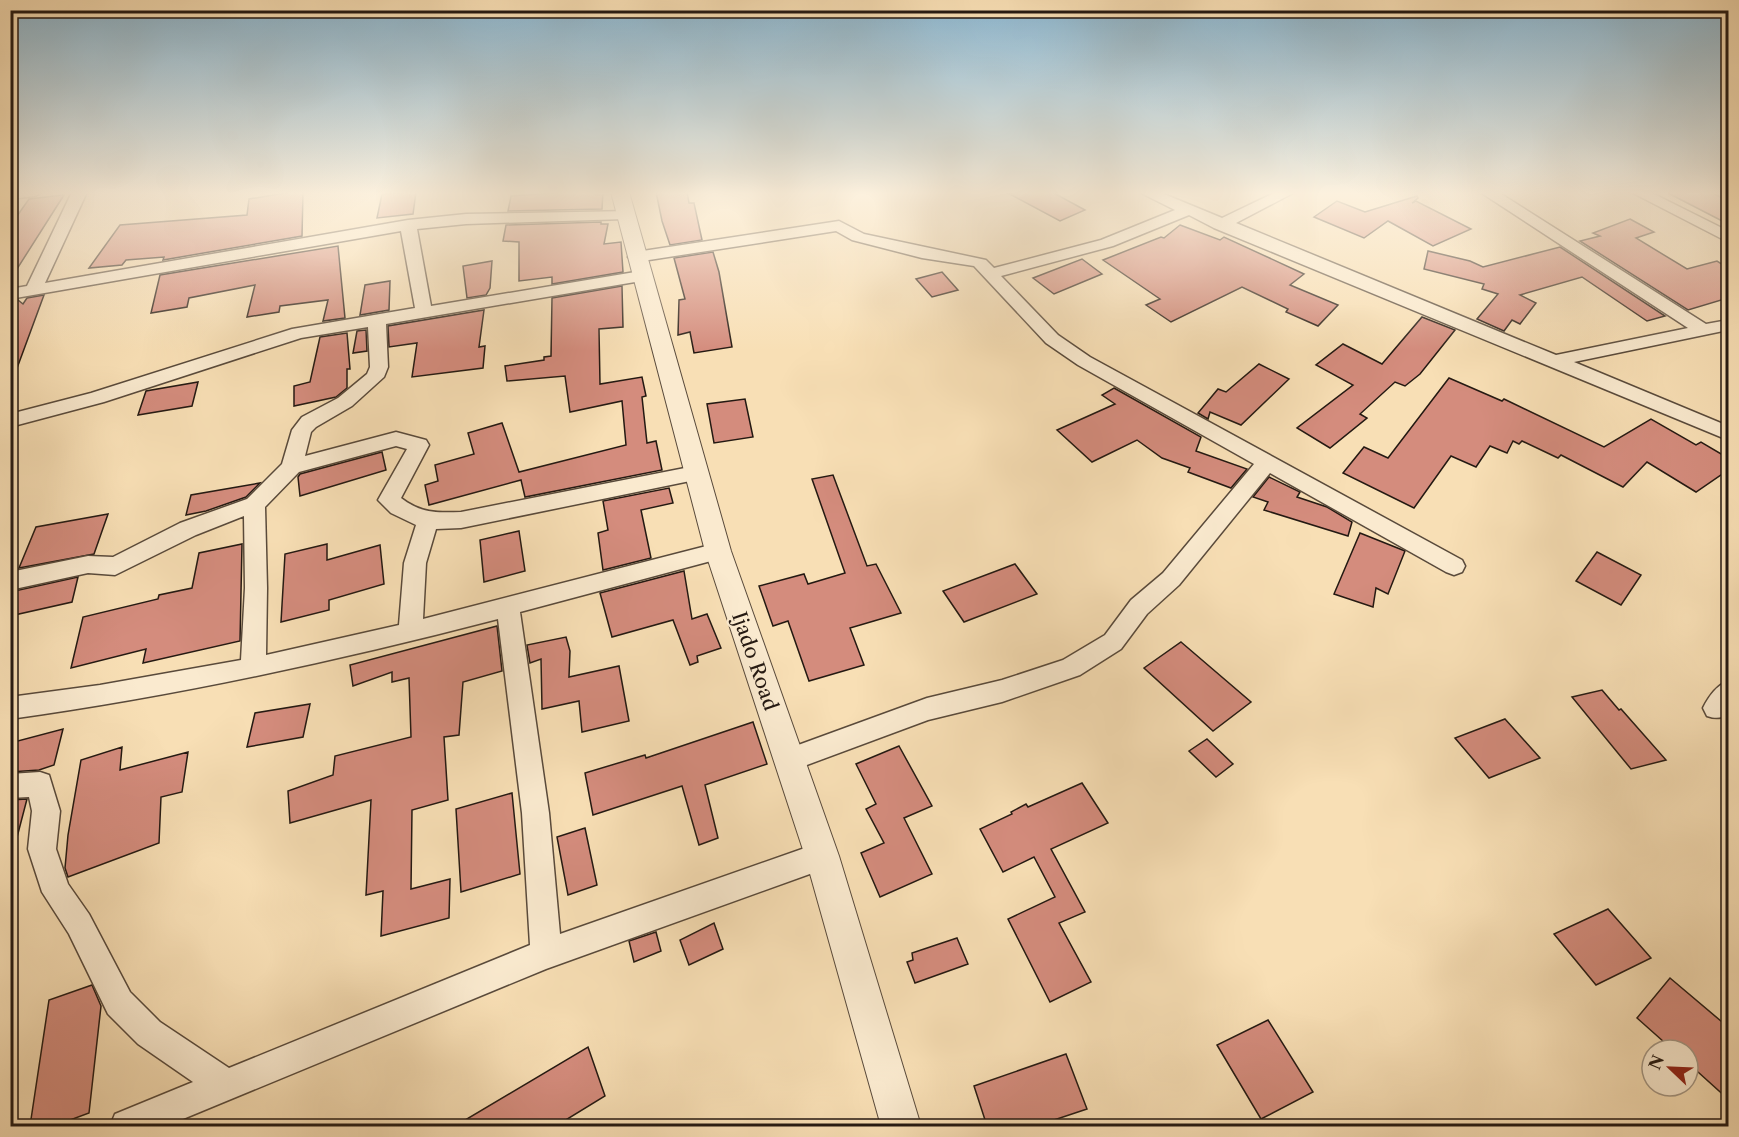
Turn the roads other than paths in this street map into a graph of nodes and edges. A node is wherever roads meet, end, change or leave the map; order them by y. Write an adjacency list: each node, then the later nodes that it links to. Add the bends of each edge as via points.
1 (55, 245): 12 (street)
2 (291, 245): 12 (street)
3 (412, 245): 14 (street)
4 (634, 245): 10 (street, Ijado Road)
5 (743, 245): 10 (street)
6 (890, 245): 11 (street, via 970,260)
7 (1099, 245): 11 (street)
8 (1269, 245): 18 (street)
9 (1573, 245): 17 (street)
10 (639, 266): 14 (street); 23 (street, Ijado Road)
11 (992, 273): 21 (street, via 1046,333 1084,361)
12 (34, 289): 13 (street)
13 (10, 294)
14 (424, 313): 15 (street)
15 (377, 320): 19 (street, via 298,333 97,398); 22 (street, via 379,367 375,377 302,430)
16 (1728, 325): 17 (street)
17 (1703, 330): 18 (street)
18 (1554, 361): 20 (street)
19 (10, 421)
20 (1728, 434)
21 (1267, 463): 27 (street); 33 (street, via 1171,579 1139,607 1113,642 1071,668 1002,691 927,709)
22 (292, 467): 24 (street); 25 (street, via 396,439 419,445 389,500 405,514)
23 (695, 473): 25 (street, via 483,516); 26 (street, Ijado Road)
24 (254, 504): 28 (street, via 179,533 115,566 103,563 63,568); 31 (street)
25 (428, 522): 30 (street, via 411,575)
26 (718, 551): 29 (street); 33 (street, Ijado Road)
27 (1454, 566)
28 (10, 581)
29 (508, 606): 30 (street); 36 (street, via 534,796)
30 (411, 632): 31 (street)
31 (253, 668): 32 (street)
32 (10, 708)
33 (788, 760): 35 (street, Ijado Road)
34 (10, 786): 37 (street, via 40,784 46,811 42,849 56,892 79,924 119,1003 149,1033)
35 (822, 856): 36 (street); 39 (street, Ijado Road)
36 (546, 954): 37 (street)
37 (226, 1085): 38 (street)
38 (127, 1126)
39 (901, 1126)

